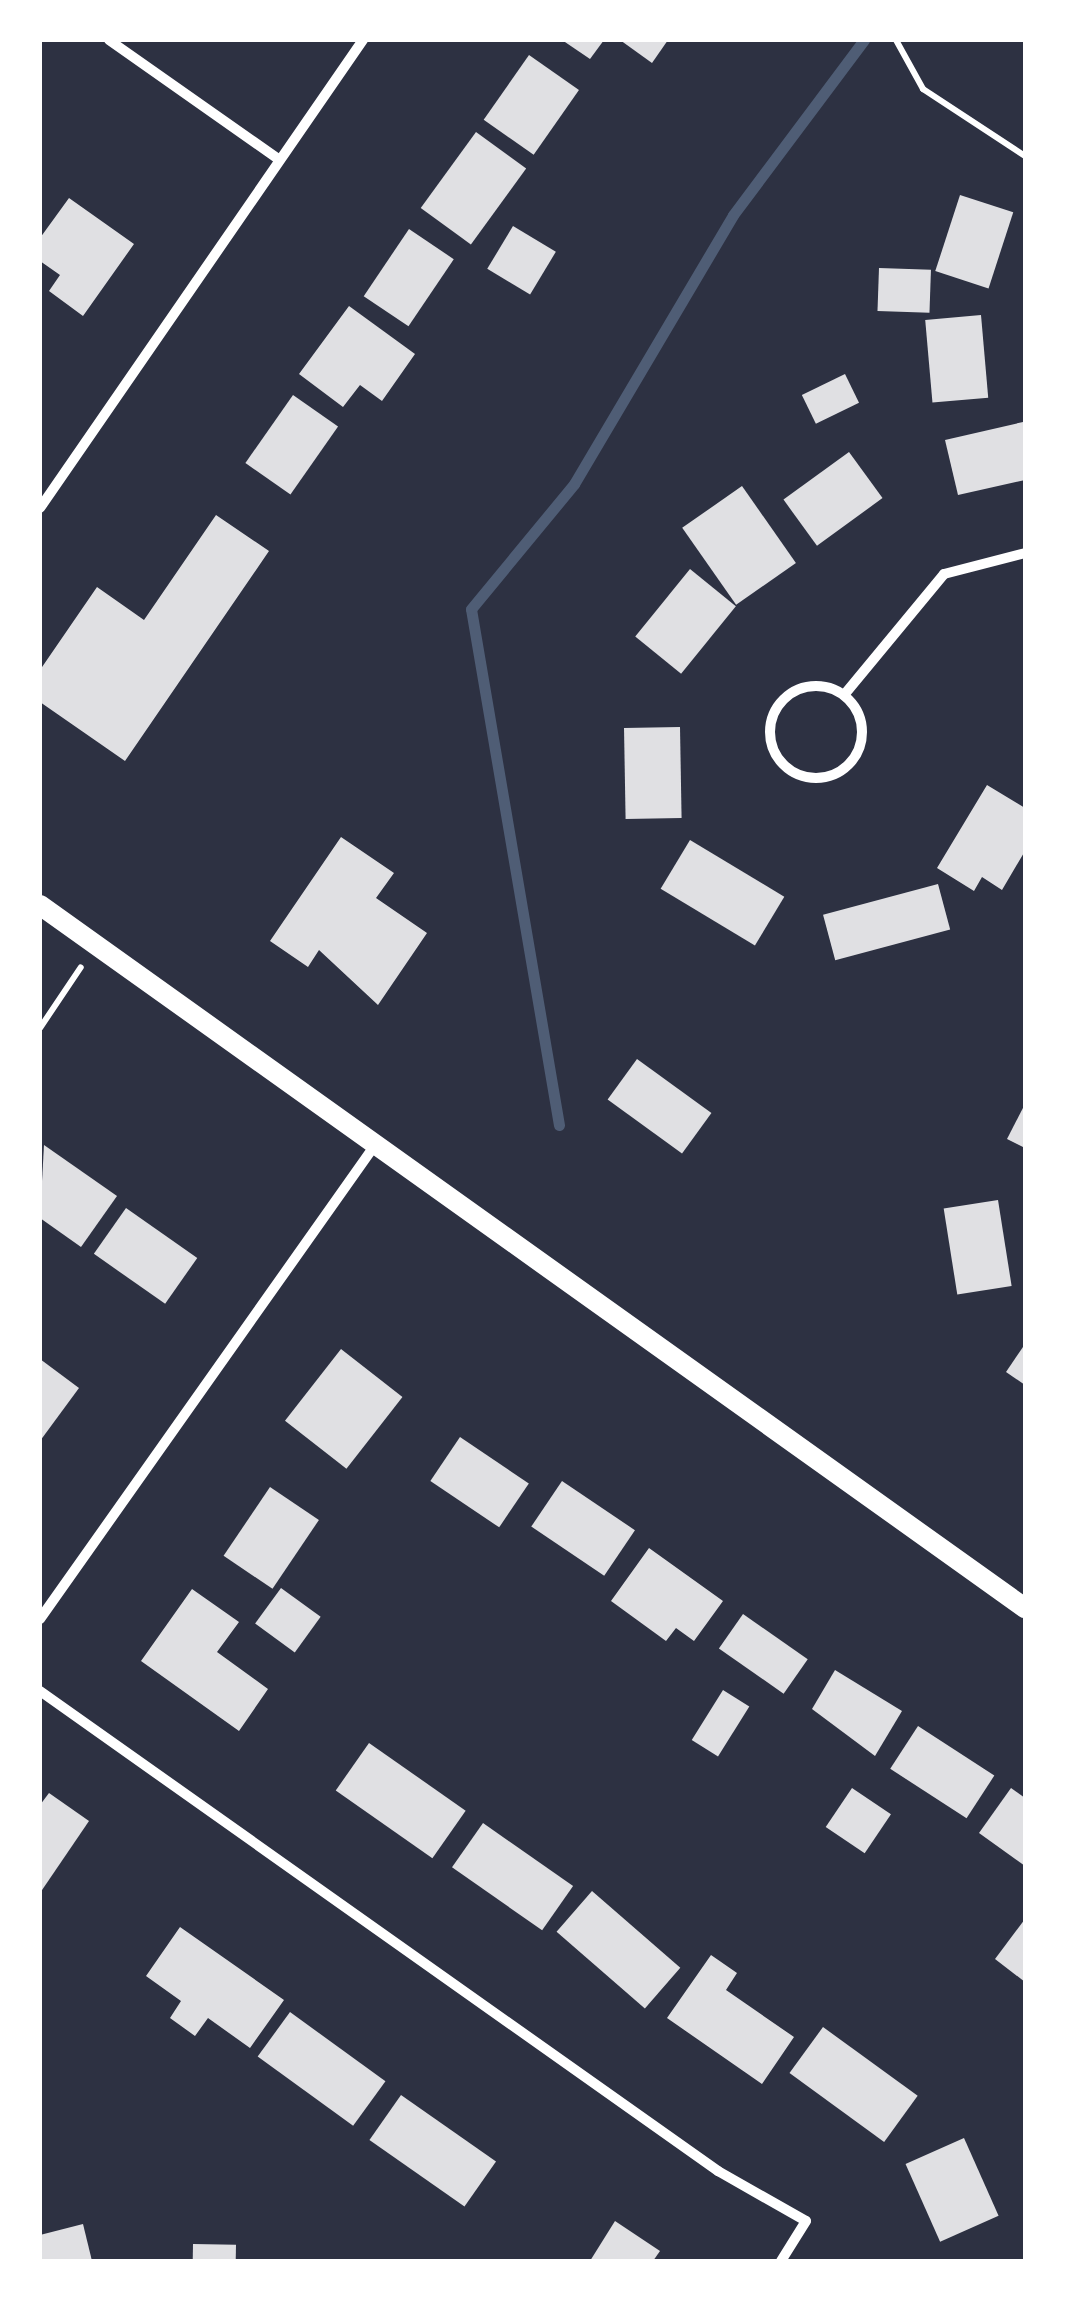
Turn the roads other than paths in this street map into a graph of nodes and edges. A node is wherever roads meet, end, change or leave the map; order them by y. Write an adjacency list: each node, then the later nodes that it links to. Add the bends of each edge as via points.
1 (109, 40): 3 (street)
2 (363, 40): 3 (street)
3 (277, 158): 4 (street)
4 (40, 508)
5 (1025, 553): 6 (street, via 944,574)
6 (844, 694): 6 (street, via 815,686 787,696 770,738 783,765 810,779 852,763 863,735)
7 (40, 905): 8 (main road)
8 (376, 1144): 9 (main road); 10 (street)
9 (1025, 1608)
10 (40, 1619)
11 (40, 1691): 12 (street, via 718,2171 806,2221)
12 (780, 2261)

